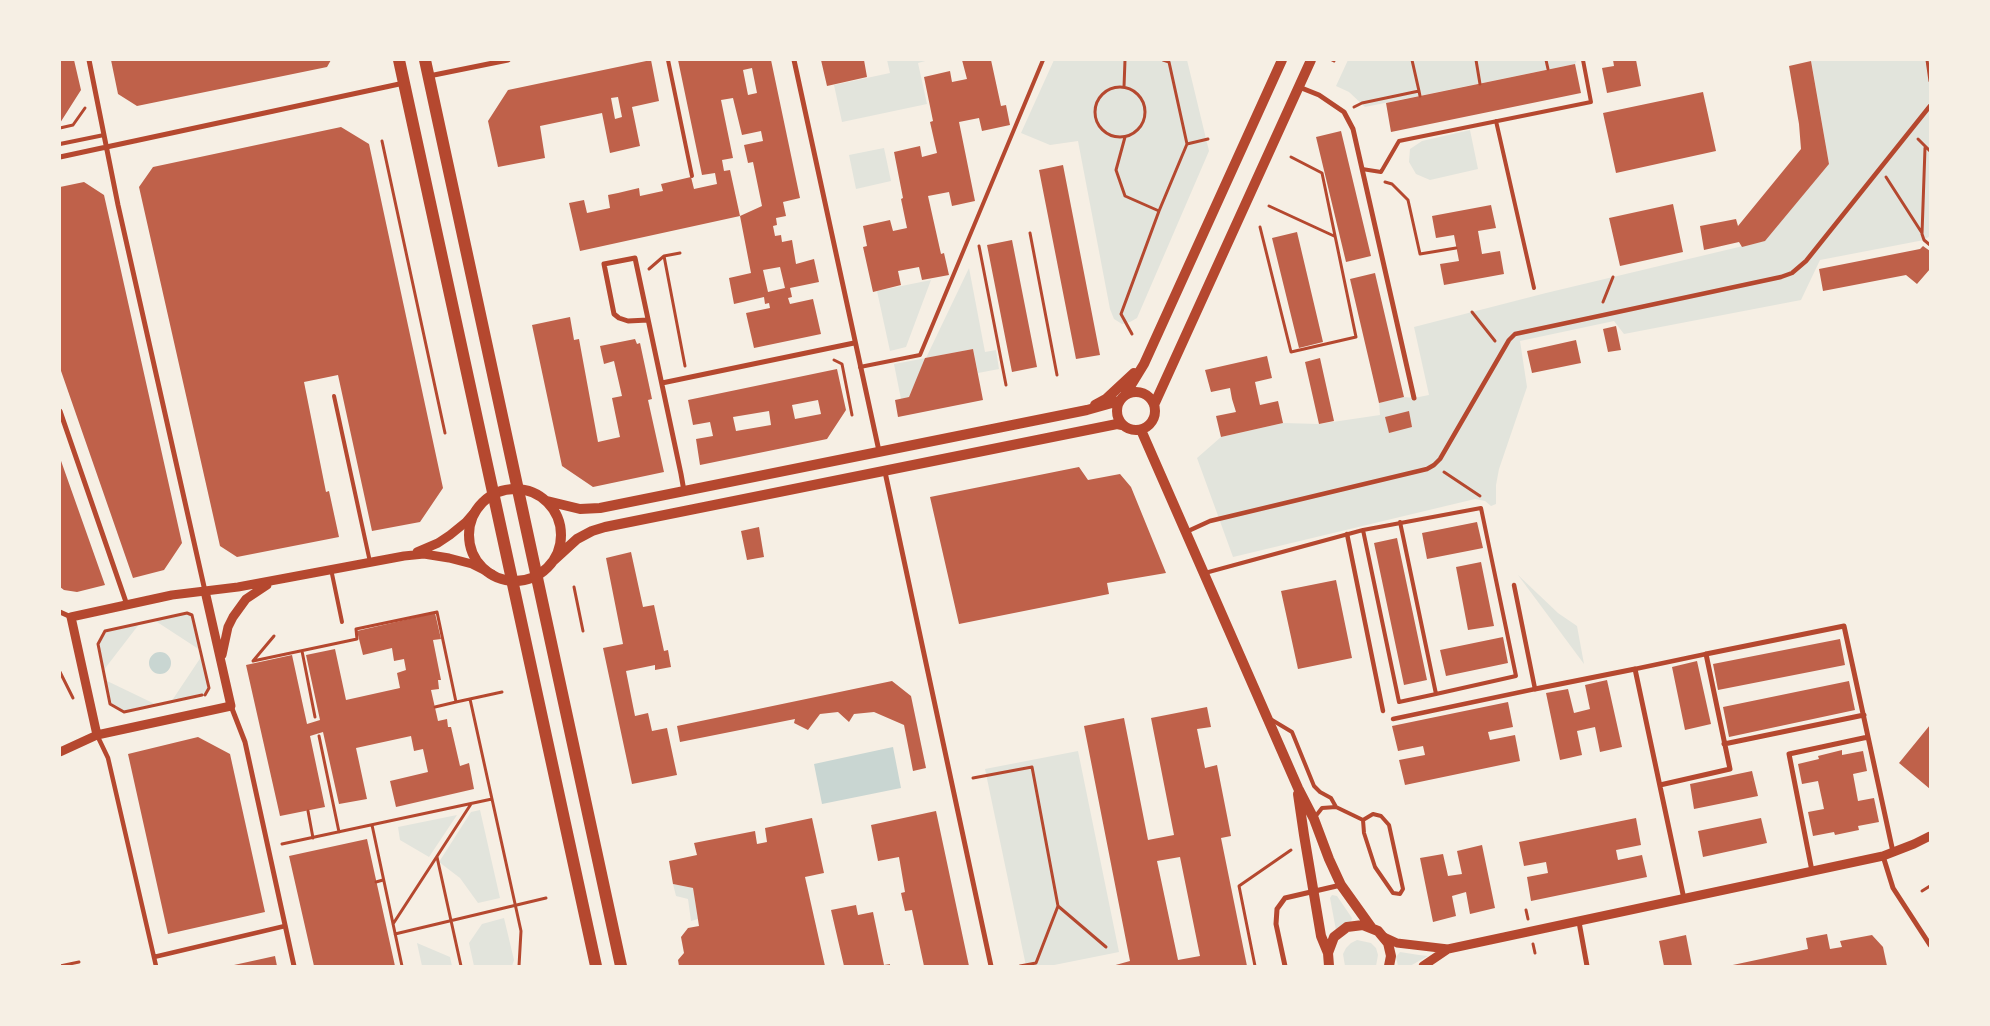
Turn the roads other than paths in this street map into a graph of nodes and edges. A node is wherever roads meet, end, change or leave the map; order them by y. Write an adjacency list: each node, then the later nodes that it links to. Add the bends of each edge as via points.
1 (89, 60): 16 (street)
2 (399, 60): 12 (main road)
3 (425, 60): 11 (main road)
4 (508, 60): 11 (street)
5 (668, 60): 21 (lane)
6 (794, 60): 24 (street)
7 (1043, 60): 26 (lane, via 920,355)
8 (1282, 60): 25 (main road)
9 (1311, 60): 13 (main road)
10 (1583, 60): 15 (lane, via 1591,102)
11 (428, 76): 38 (main road)
12 (404, 83): 18 (street); 40 (main road)
13 (1299, 87): 20 (street, via 1319,95 1344,112 1353,129); 31 (main road)
14 (1930, 106): 45 (street, via 1806,261 1792,273 1515,334 1502,350 1434,466 1210,520)
15 (1496, 121): 20 (lane, via 1399,141 1381,172); 22 (lane)
16 (105, 135): 17 (lane); 18 (street)
17 (60, 144)
18 (107, 146): 19 (street); 57 (street)
19 (60, 157)
20 (1362, 169): 30 (street)
21 (692, 176)
22 (1534, 288)
23 (648, 320): 23 (street, via 636,258 604,264 614,314 628,321); 27 (street)
24 (854, 342): 26 (street); 27 (street)
25 (1144, 364): 29 (main road); 32 (main road, via 1106,398)
26 (860, 367): 36 (street)
27 (662, 383): 39 (street)
28 (334, 396): 49 (lane)
29 (1122, 398): 31 (main road, via 1133,392 1142,393); 32 (main road); 34 (main road, via 1116,409)
30 (1414, 398)
31 (1154, 404): 35 (main road, via 1153,420)
32 (1087, 410): 36 (main road)
33 (60, 411): 58 (street)
34 (1122, 425): 35 (main road); 37 (main road)
35 (1142, 430): 45 (main road)
36 (879, 452): 39 (main road)
37 (885, 472): 48 (main road, via 605,527 577,539); 100 (street)
38 (517, 488): 40 (main road); 41 (main road, via 528,490); 53 (main road)
39 (684, 491): 41 (main road, via 600,508 580,509)
40 (494, 494): 42 (main road); 55 (main road)
41 (547, 501): 48 (main road, via 557,514 561,530 560,546)
42 (479, 507): 47 (street, via 450,536); 52 (main road, via 471,523 471,547 478,562)
43 (1400, 522): 44 (lane); 66 (lane); 66 (lane, via 1481,508 1516,676)
44 (1363, 530): 46 (lane); 66 (lane, via 1399,702)
45 (1186, 532): 51 (main road)
46 (1347, 534): 51 (lane); 68 (street)
47 (404, 556): 49 (street); 52 (street, via 424,554 449,558)
48 (554, 560): 53 (main road)
49 (370, 562): 50 (street)
50 (331, 569): 54 (street); 61 (lane)
51 (1204, 573): 70 (main road)
52 (492, 574): 55 (main road)
53 (536, 576): 55 (main road); 99 (main road)
54 (283, 578): 57 (street); 63 (street, via 255,591 239,609 228,627)
55 (513, 581): 98 (main road)
56 (1514, 584): 65 (street)
57 (205, 591): 58 (street, via 172,594); 63 (street)
58 (127, 605): 60 (street)
59 (60, 612): 60 (street)
60 (70, 617): 72 (street)
61 (342, 622)
62 (1706, 654): 64 (street); 69 (street, via 1844,626); 74 (street)
63 (222, 668): 67 (street)
64 (1635, 668): 65 (street); 76 (street)
65 (1535, 689): 71 (street)
66 (1436, 694)
67 (231, 706): 72 (street); 89 (street, via 245,742)
68 (1383, 711)
69 (1864, 715): 73 (street); 74 (street)
70 (1267, 717): 77 (main road); 78 (lane, via 1292,732 1314,786)
71 (1393, 719)
72 (97, 735): 75 (street); 95 (street, via 108,758)
73 (1868, 736): 82 (street); 84 (street, via 1789,754)
74 (1724, 744): 76 (street, via 1730,769)
75 (60, 752)
76 (1660, 785): 87 (street)
77 (1298, 788): 79 (main road); 86 (main road)
78 (1336, 807): 79 (lane, via 1322,808); 80 (lane)
79 (1314, 819): 85 (main road)
80 (1363, 820): 80 (lane, via 1375,867 1393,893 1400,894 1403,889 1389,825 1381,816 1373,814)
81 (1930, 836): 82 (street)
82 (1893, 852): 83 (street)
83 (1883, 856): 84 (street); 92 (street, via 1893,888)
84 (1812, 871): 87 (street)
85 (1341, 885): 86 (street); 90 (main road)
86 (1314, 891): 94 (main road, via 1321,936); 101 (street, via 1285,898 1277,909 1276,924)
87 (1684, 898): 88 (street)
88 (1578, 922): 93 (street); 105 (street)
89 (285, 926): 95 (street); 97 (street)
90 (1371, 927): 91 (main road); 94 (main road, via 1355,925 1340,932)
91 (1384, 937): 93 (street, via 1397,943); 103 (main road, via 1390,949)
92 (1930, 945)
93 (1448, 949): 104 (street)
94 (1328, 953): 102 (main road)
95 (154, 957): 96 (street)
96 (156, 966)
97 (294, 966)
98 (596, 966)
99 (621, 966)
100 (991, 966)
101 (1284, 966)
102 (1329, 966)
103 (1389, 966)
104 (1423, 966)
105 (1587, 966)

